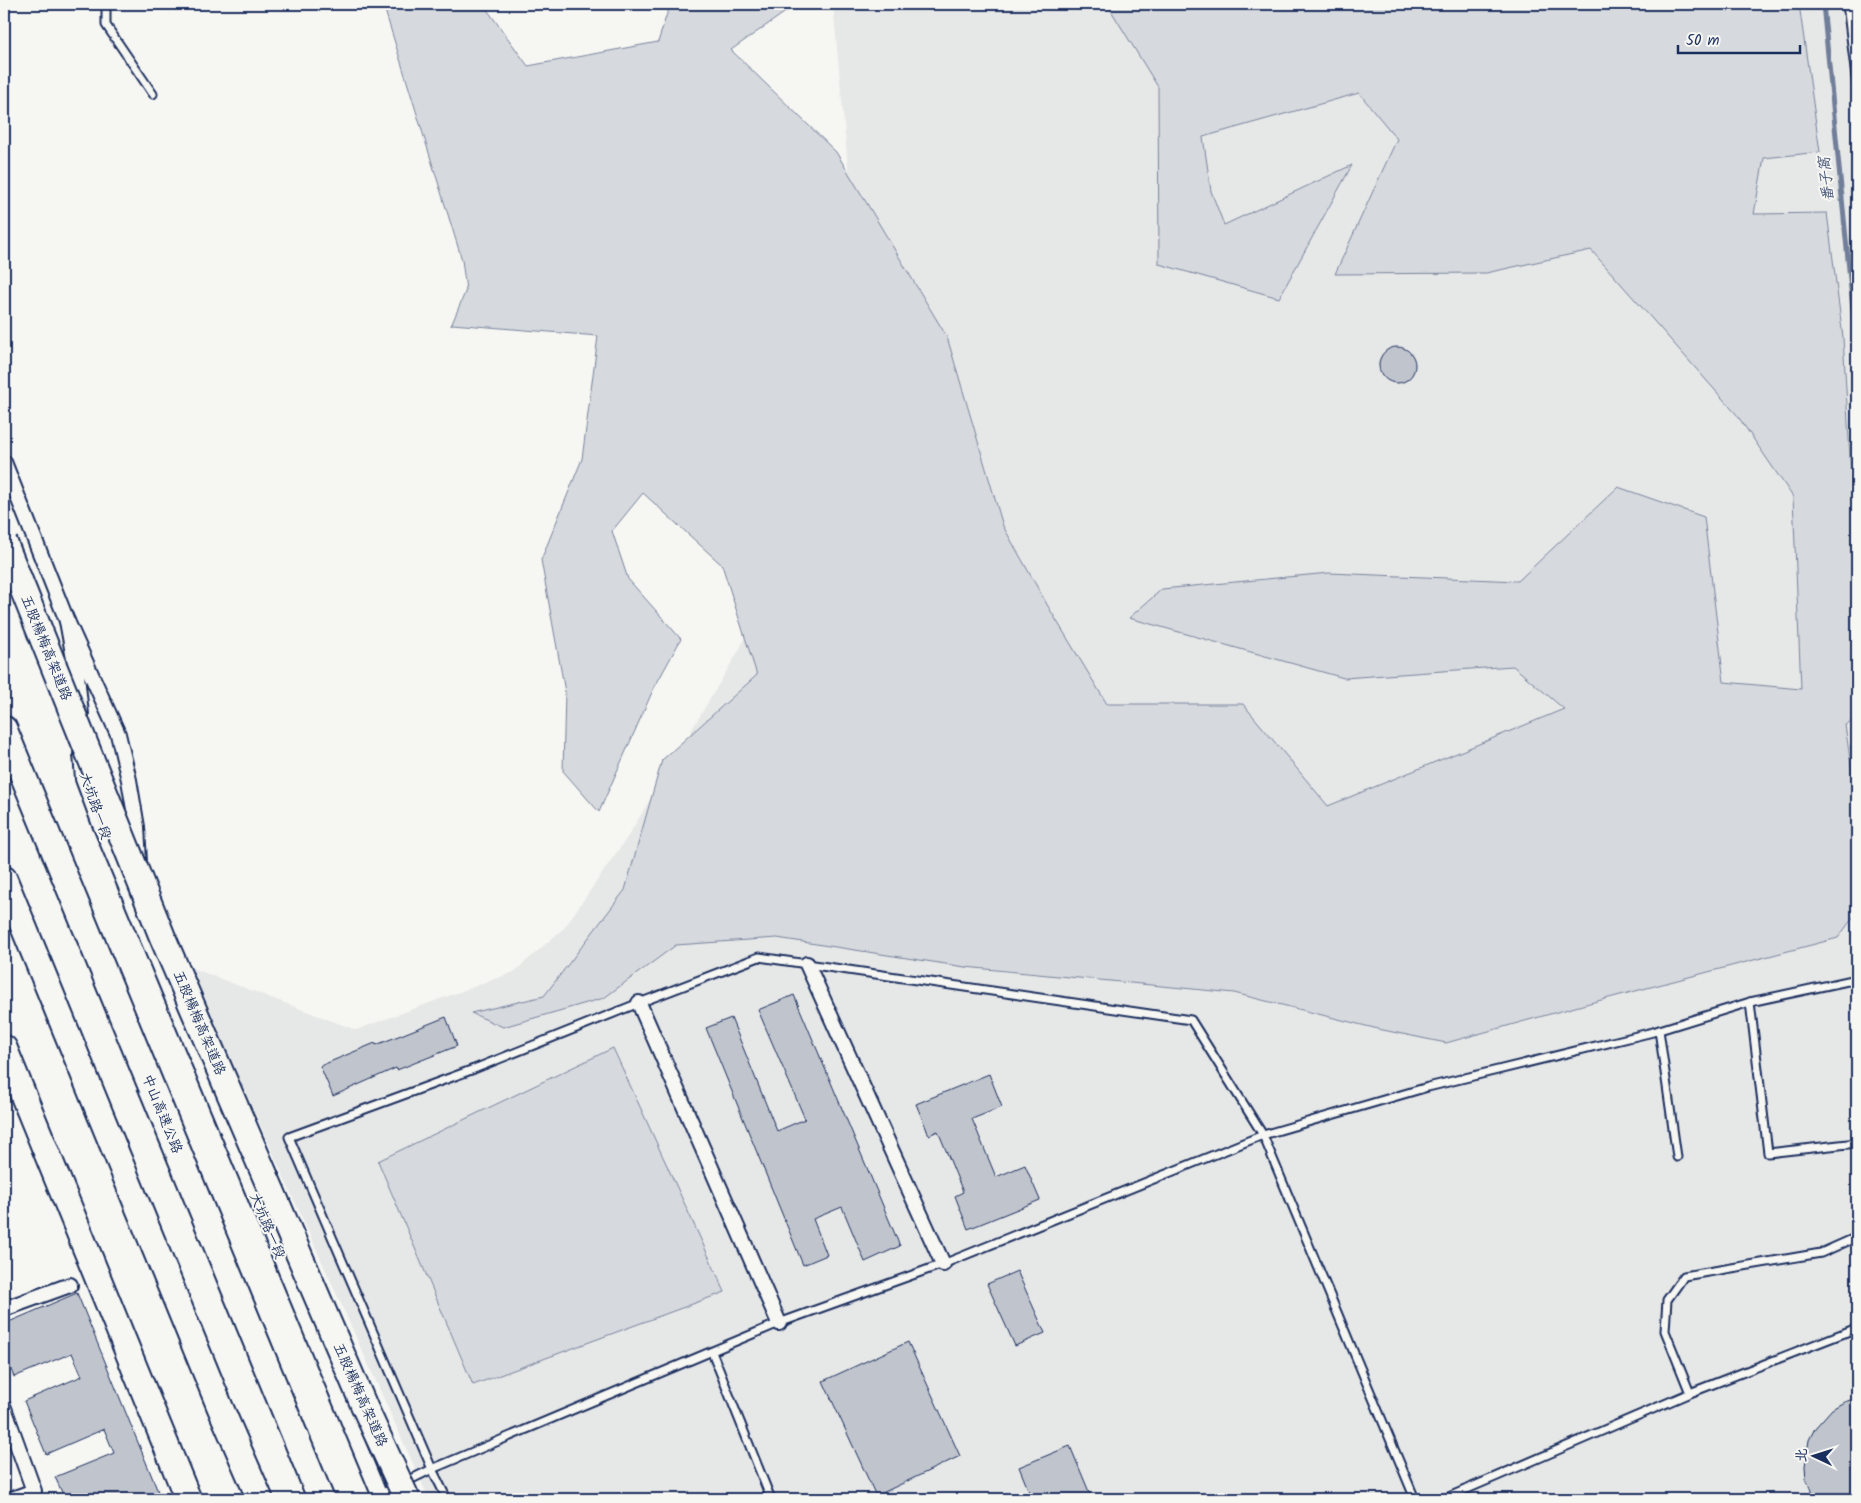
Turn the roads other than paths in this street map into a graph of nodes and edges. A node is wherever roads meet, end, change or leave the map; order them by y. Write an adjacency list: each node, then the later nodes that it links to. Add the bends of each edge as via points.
1 (106, 4): 4 (lane, via 106,25)
2 (1847, 4): 3 (lane)
3 (1857, 86)
4 (153, 94)
5 (4, 462): 7 (street, 大坑路一段)
6 (4, 542): 35 (highway, 五股楊梅高架道路, bridge, via 162,936)
7 (67, 621): 10 (street, 大坑路一段, via 118,734 130,780 146,916); 10 (street, 大坑路一段, via 78,675 83,779)
8 (4, 729): 34 (highway, 中山高速公路)
9 (4, 880): 33 (highway)
10 (154, 954): 30 (street, 大坑路一段)
11 (808, 964): 14 (lane, via 759,957); 17 (lane, via 1191,1020); 21 (street)
12 (1857, 979): 13 (lane)
13 (1750, 1002): 15 (lane); 18 (lane, via 1768,1153)
14 (639, 1003): 24 (street); 29 (lane, via 474,1069 289,1137)
15 (1659, 1030): 17 (lane, via 1428,1087); 19 (lane)
16 (4, 1048): 32 (highway)
17 (1262, 1135): 21 (lane); 38 (lane)
18 (1857, 1143)
19 (1677, 1157)
20 (1857, 1237): 27 (lane, via 1821,1253 1684,1276 1667,1300 1665,1331)
21 (943, 1264): 24 (lane)
22 (70, 1285): 23 (street)
23 (4, 1309)
24 (779, 1323): 26 (lane)
25 (1857, 1328): 27 (lane)
26 (712, 1352): 29 (lane); 37 (lane)
27 (1690, 1393): 39 (lane)
28 (4, 1408): 31 (street, via 34,1491)
29 (432, 1469): 30 (lane); 36 (lane)
30 (380, 1497)
31 (12, 1499)
32 (188, 1499)
33 (260, 1499)
34 (321, 1499)
35 (407, 1499)
36 (447, 1499)
37 (772, 1499)
38 (1414, 1499)
39 (1444, 1499)

